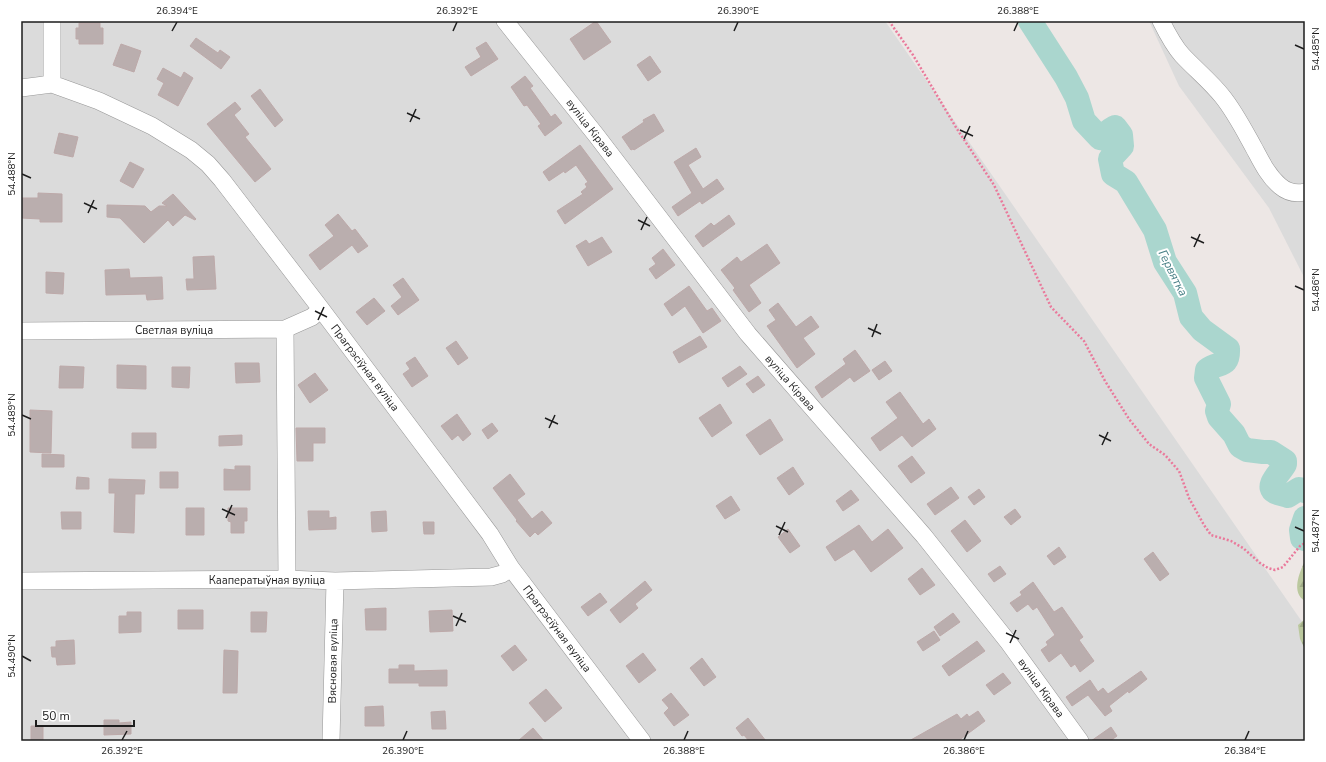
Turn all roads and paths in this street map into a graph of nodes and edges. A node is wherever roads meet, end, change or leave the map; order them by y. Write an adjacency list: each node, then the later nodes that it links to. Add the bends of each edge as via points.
1 (52, 21): 5 (street)
2 (505, 21): 18 (street, вуліца Кірава, via 748,334 924,536 1008,643)
3 (889, 21): 11 (path, via 913,54 957,129 994,185 1051,307 1084,341 1129,419 1149,444 1165,455 1179,471 1189,498 1211,535 1231,541 1260,563 1275,570 1283,568)
4 (1161, 21): 7 (street, via 1181,54 1223,98 1269,174 1286,190 1294,193)
5 (52, 84): 6 (street, Прагрэсіўная вуліца); 8 (street, Прагрэсіўная вуліца, via 99,101 152,126 191,150 208,164)
6 (21, 88)
7 (1305, 192)
8 (321, 309): 9 (street, Светлая вуліца, via 312,317); 12 (street, Прагрэсіўная вуліца, via 490,534)
9 (285, 329): 10 (street, Светлая вуліца); 13 (street)
10 (21, 331)
11 (1305, 543)
12 (511, 568): 15 (street, Кааператыўная вуліца, via 502,574 491,576); 17 (street, Прагрэсіўная вуліца)
13 (287, 579): 14 (street, Кааператыўная вуліца); 15 (street, Кааператыўная вуліца)
14 (21, 581)
15 (335, 581): 16 (street, Вясновая вуліца)
16 (331, 741)
17 (642, 741)
18 (1080, 741)

